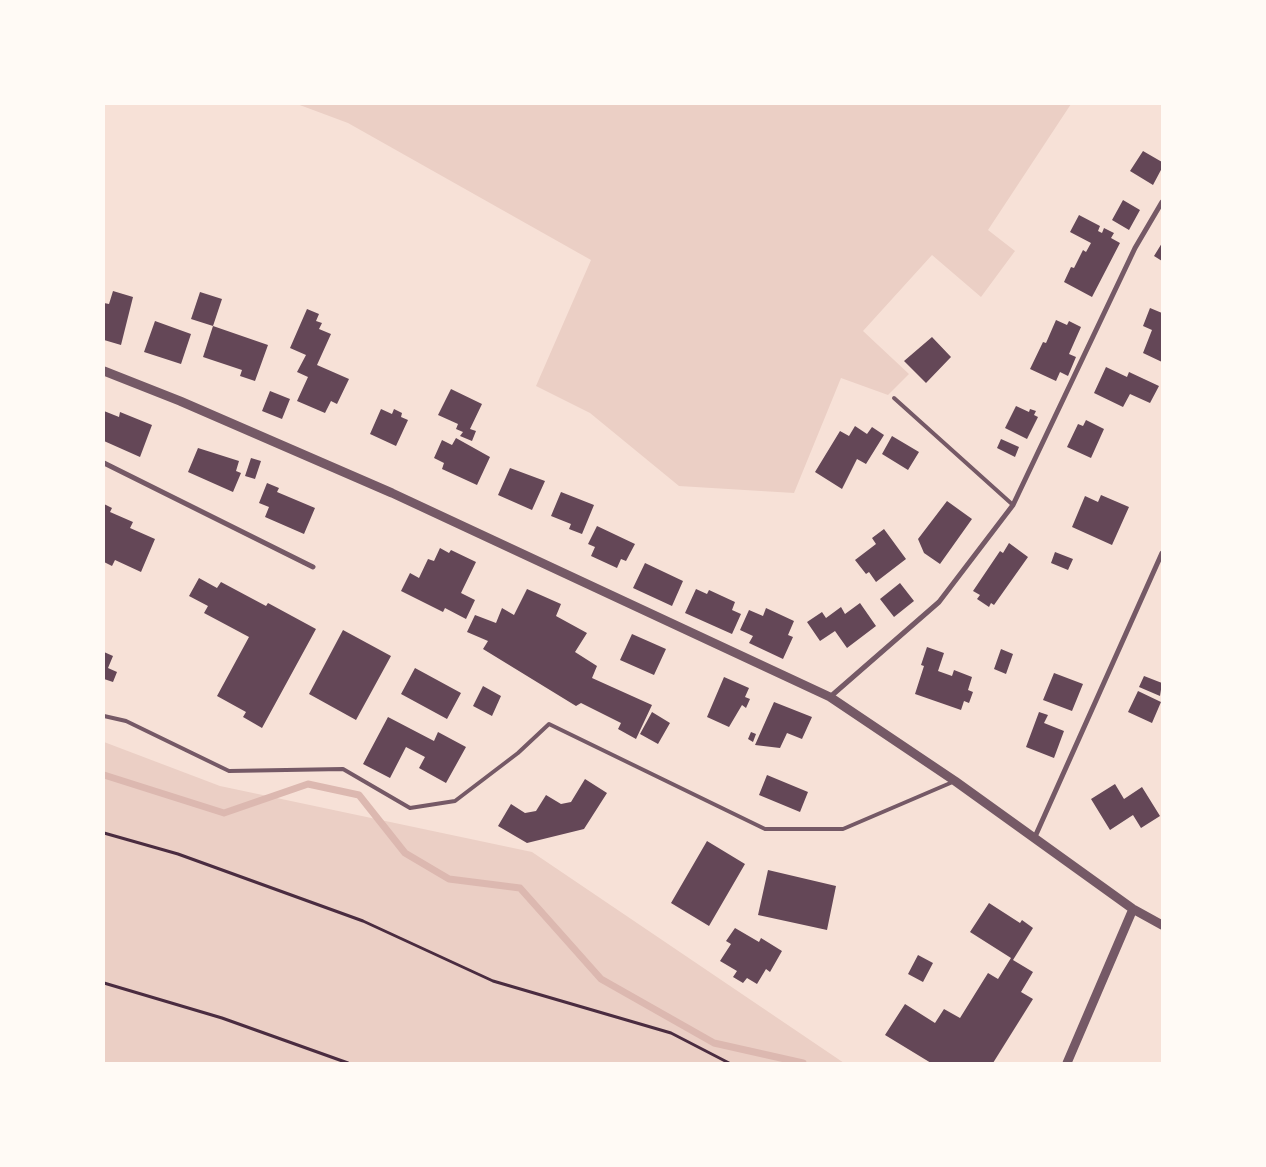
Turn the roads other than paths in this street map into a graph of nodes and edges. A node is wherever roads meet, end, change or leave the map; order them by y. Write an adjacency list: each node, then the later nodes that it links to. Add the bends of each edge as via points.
1 (1162, 202): 5 (street, via 1135,248)
2 (104, 371): 8 (street, via 392,493)
3 (894, 398): 5 (lane)
4 (104, 463): 7 (street)
5 (1013, 506): 8 (street, via 939,602)
6 (1162, 554): 11 (street)
7 (313, 567)
8 (830, 697): 10 (street)
9 (104, 716): 10 (lane, via 126,721 229,771 343,769 410,808 455,801 518,753 549,724 765,829 843,829)
10 (955, 781): 11 (street)
11 (1034, 839): 12 (street)
12 (1133, 909): 13 (street); 14 (street)
13 (1162, 925)
14 (1067, 1063)

